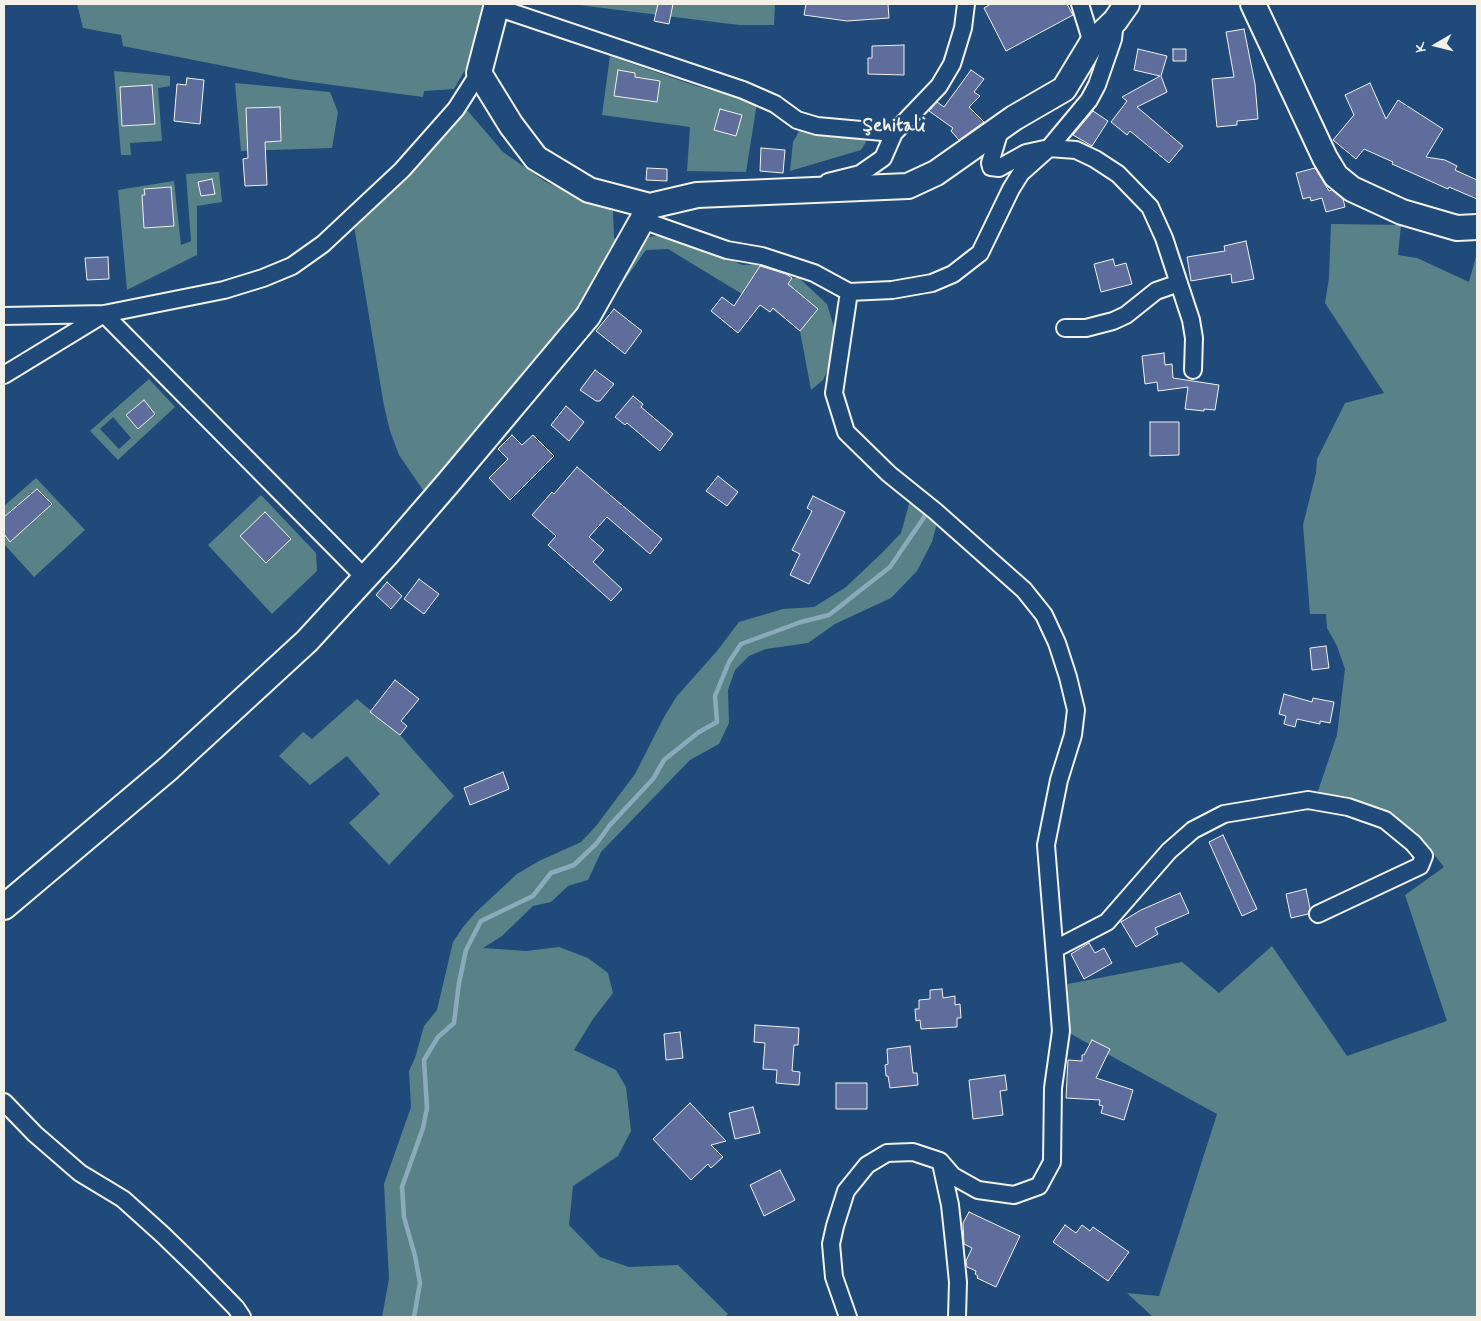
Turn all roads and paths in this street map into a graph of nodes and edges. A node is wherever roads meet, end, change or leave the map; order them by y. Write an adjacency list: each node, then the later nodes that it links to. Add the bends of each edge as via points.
1 (966, 4): 9 (street, via 963,28 952,64 939,86)
2 (1080, 4): 6 (street)
3 (1253, 4): 13 (street, via 1336,176 1352,189 1402,212 1456,228)
4 (496, 5): 7 (street); 9 (street, via 743,90 775,104 797,120 817,126)
5 (1121, 13): 6 (street); 10 (street, via 1097,85 1089,100)
6 (1092, 43): 8 (street, via 1064,89)
7 (479, 72): 12 (street, via 536,158 589,190); 16 (street, via 456,109 402,170 323,244 292,266 224,290)
8 (1001, 127): 10 (street, via 991,167 999,168 1026,153); 11 (street, via 936,173 908,186)
9 (894, 133): 11 (street, via 883,158 860,174)
10 (1049, 148): 14 (street, via 1076,150 1095,159 1118,174 1144,200 1164,238); 15 (street, via 1021,173 980,253 972,261 932,283 892,290)
11 (782, 193): 12 (street, via 697,195)
12 (646, 213): 15 (street, via 727,250 762,256 814,273); 21 (street, via 588,316 450,482)
13 (1477, 227)
14 (1179, 283): 18 (street, via 1156,291 1126,315 1113,321 1086,328); 19 (street, via 1194,338)
15 (849, 292): 24 (street, via 834,393 846,432 889,474 1024,590 1044,615 1068,677 1076,710 1073,735 1059,780 1046,845)
16 (104, 314): 17 (street); 20 (street); 21 (street)
17 (4, 316)
18 (1065, 328)
19 (1193, 370)
20 (4, 375)
21 (365, 578): 22 (street, via 307,641 247,698)
22 (4, 907)
23 (1318, 914): 24 (street, via 1420,866 1424,856 1413,842 1385,820 1348,807 1308,800 1224,814 1193,830 1168,851 1108,922)
24 (1055, 949): 26 (street, via 1061,1031 1053,1088 1052,1162 1040,1186 1014,1195 978,1190 953,1176)
25 (4, 1102): 27 (street, via 80,1173 123,1199 150,1223 198,1268)
26 (940, 1161): 28 (street, via 913,1152 887,1153 867,1165 846,1191 831,1244 834,1277); 29 (street, via 950,1205 958,1282)
27 (242, 1317)
28 (848, 1317)
29 (957, 1317)

